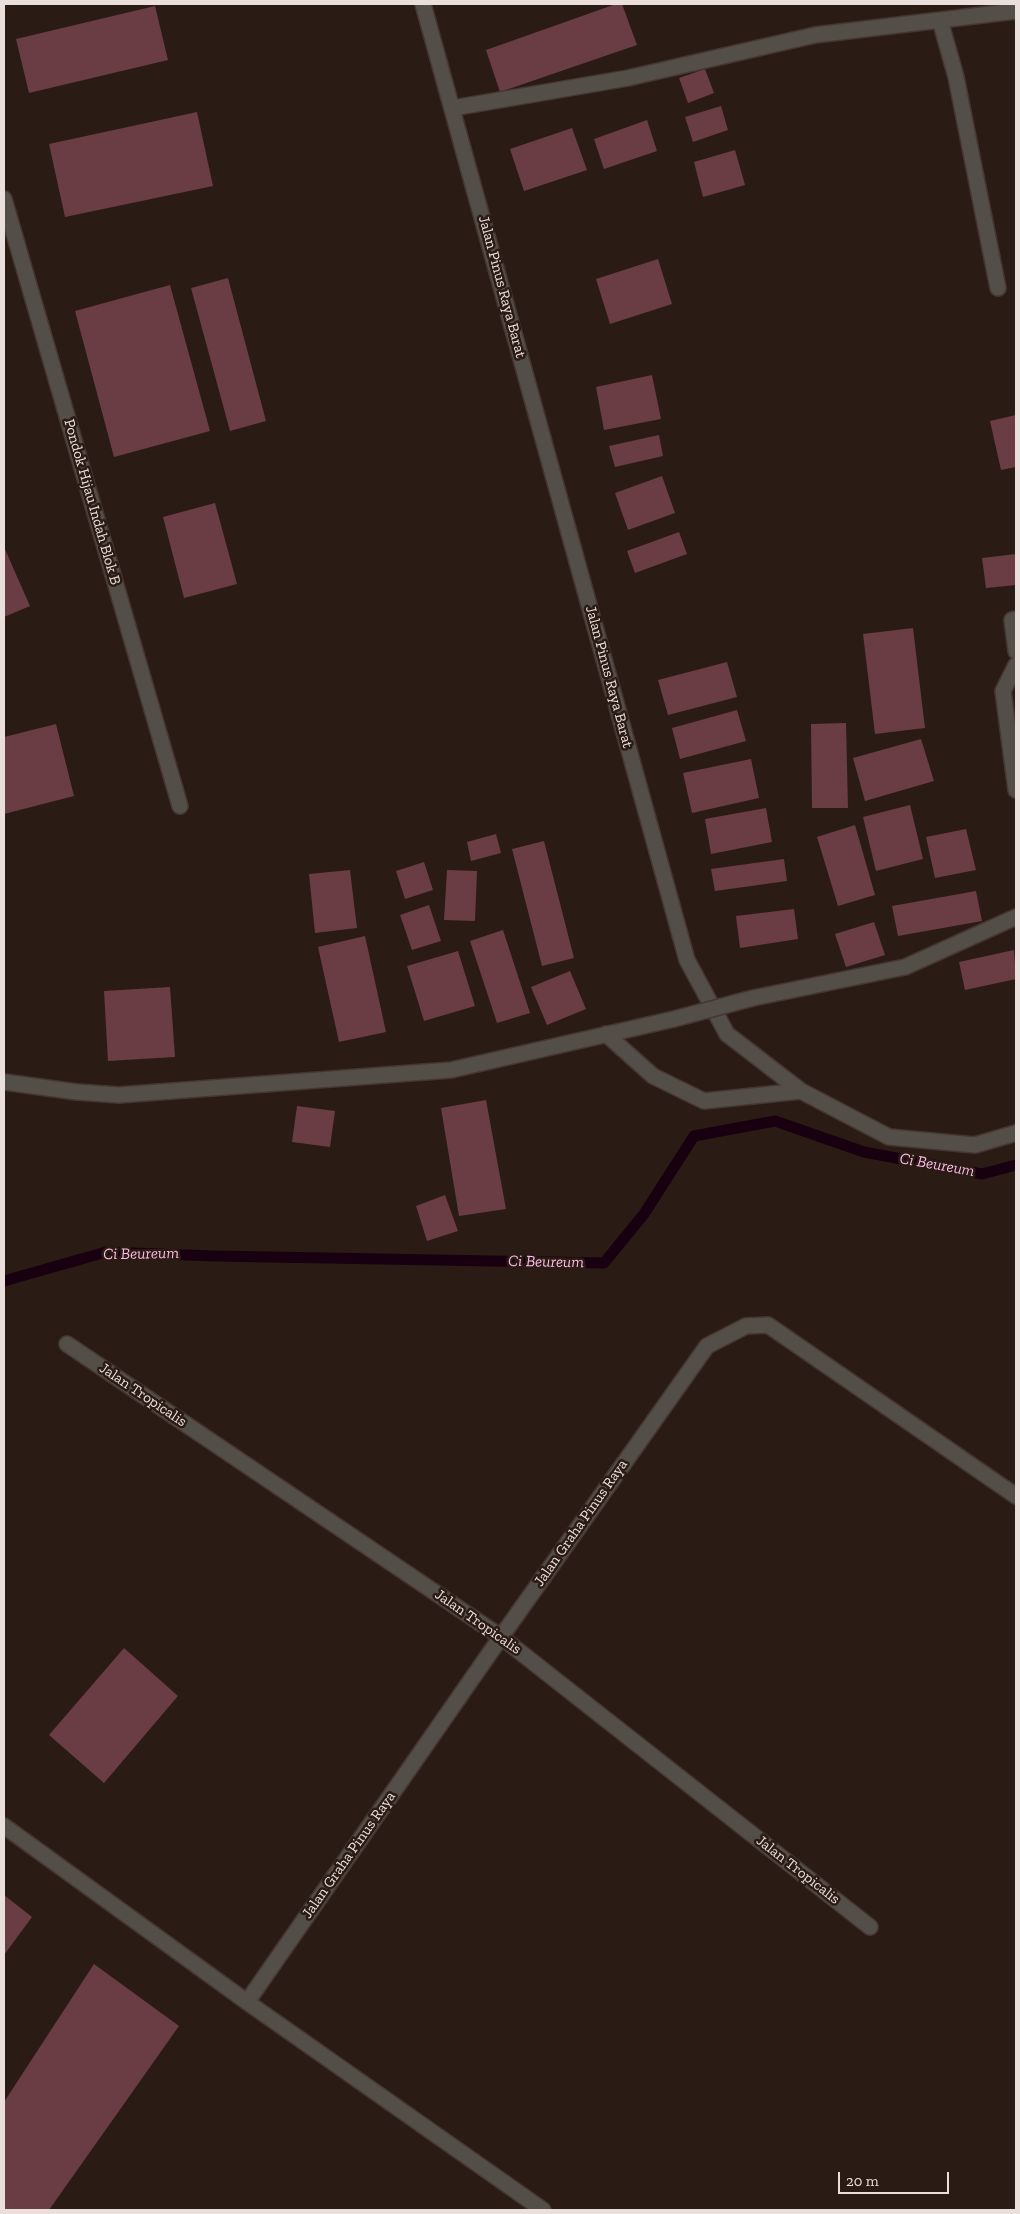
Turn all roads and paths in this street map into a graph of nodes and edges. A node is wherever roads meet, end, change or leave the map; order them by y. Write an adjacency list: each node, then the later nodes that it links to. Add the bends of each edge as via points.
1 (423, 4): 4 (street, Jalan Pinus Raya Barat)
2 (1016, 11): 3 (street)
3 (940, 20): 4 (street, via 815,35 628,78); 6 (street, via 956,78)
4 (453, 108): 15 (street, Jalan Pinus Raya Barat, via 687,960 727,1034)
5 (4, 199): 11 (street, Pondok Hijau Indah Blok B)
6 (998, 288)
7 (1016, 619): 8 (street, via 1012,620)
8 (1016, 651)
9 (1016, 665): 10 (street, via 1003,691)
10 (1016, 790)
11 (180, 806)
12 (1016, 917): 13 (street, bridge, via 905,967 753,998)
13 (606, 1034): 14 (street, via 451,1070 119,1095); 15 (street, via 653,1076 704,1101)
14 (4, 1082)
15 (801, 1091): 16 (street, Jalan Pinus Raya Barat, via 890,1137 975,1145)
16 (1016, 1134)
17 (67, 1344): 19 (street, Jalan Tropicalis)
18 (1016, 1496): 19 (street, Jalan Graha Pinus Raya, via 768,1325 746,1326 707,1346 692,1364)
19 (501, 1637): 21 (street, Jalan Tropicalis); 22 (street, Jalan Graha Pinus Raya)
20 (4, 1826): 22 (street)
21 (870, 1927)
22 (247, 2002): 23 (street)
23 (543, 2210)

